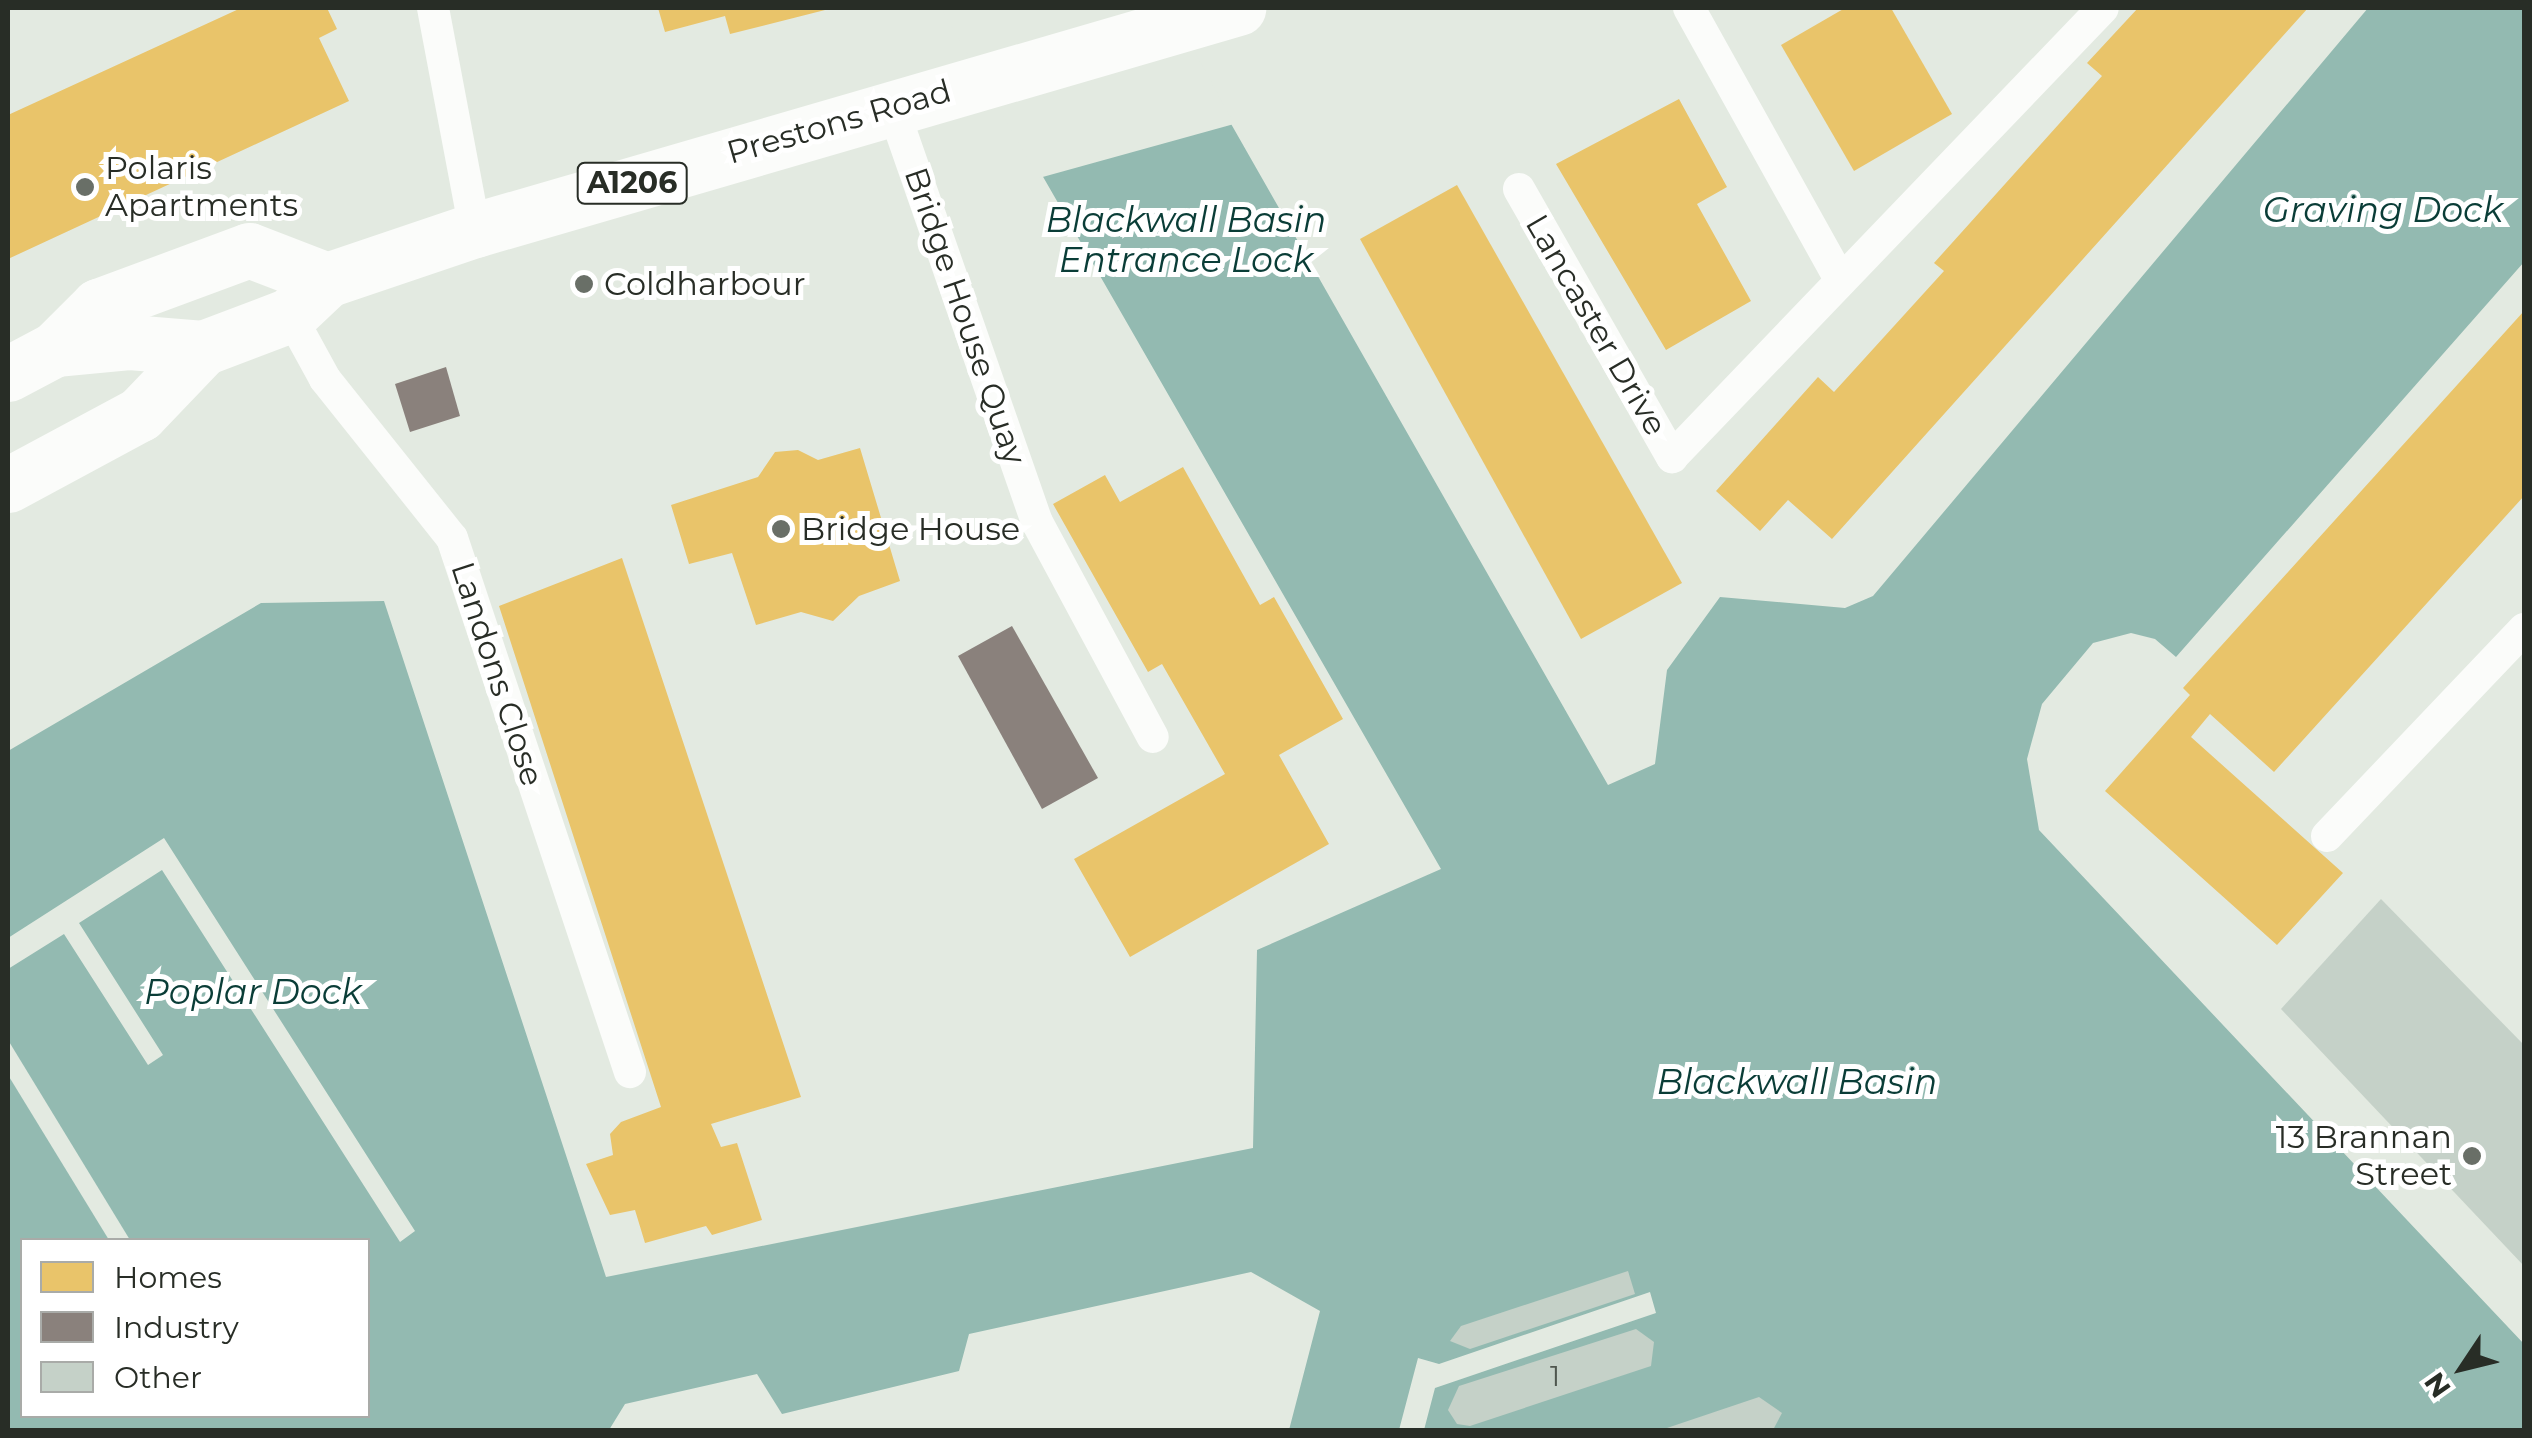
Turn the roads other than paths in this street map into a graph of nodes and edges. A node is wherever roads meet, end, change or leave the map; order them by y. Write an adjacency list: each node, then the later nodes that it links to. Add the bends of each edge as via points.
1 (433, 8): 7 (lane)
2 (1238, 8): 5 (main road, Prestons Road / A1206)
3 (1689, 8): 8 (lane)
4 (2103, 8): 8 (lane, Lancaster Drive)
5 (892, 106): 7 (main road, Prestons Road / A1206); 15 (lane, Bridge House Quay, via 1037,522)
6 (1519, 189): 8 (lane, Lancaster Drive, via 1672,457)
7 (475, 230): 9 (main road, Prestons Road / A1206)
8 (1841, 281)
9 (309, 297): 10 (main road, Prestons Road / A1206); 11 (main road, Prestons Road / A1206, via 249,250 98,306); 17 (lane, Landons Close, via 325,379 452,538)
10 (202, 348): 11 (main road, Prestons Road / A1206, via 129,342); 13 (main road, Prestons Road / A1206, via 140,414)
11 (55, 349): 12 (main road, Prestons Road / A1206)
12 (8, 374)
13 (8, 485)
14 (2524, 629): 16 (lane)
15 (1154, 737)
16 (2327, 836)
17 (630, 1072)

